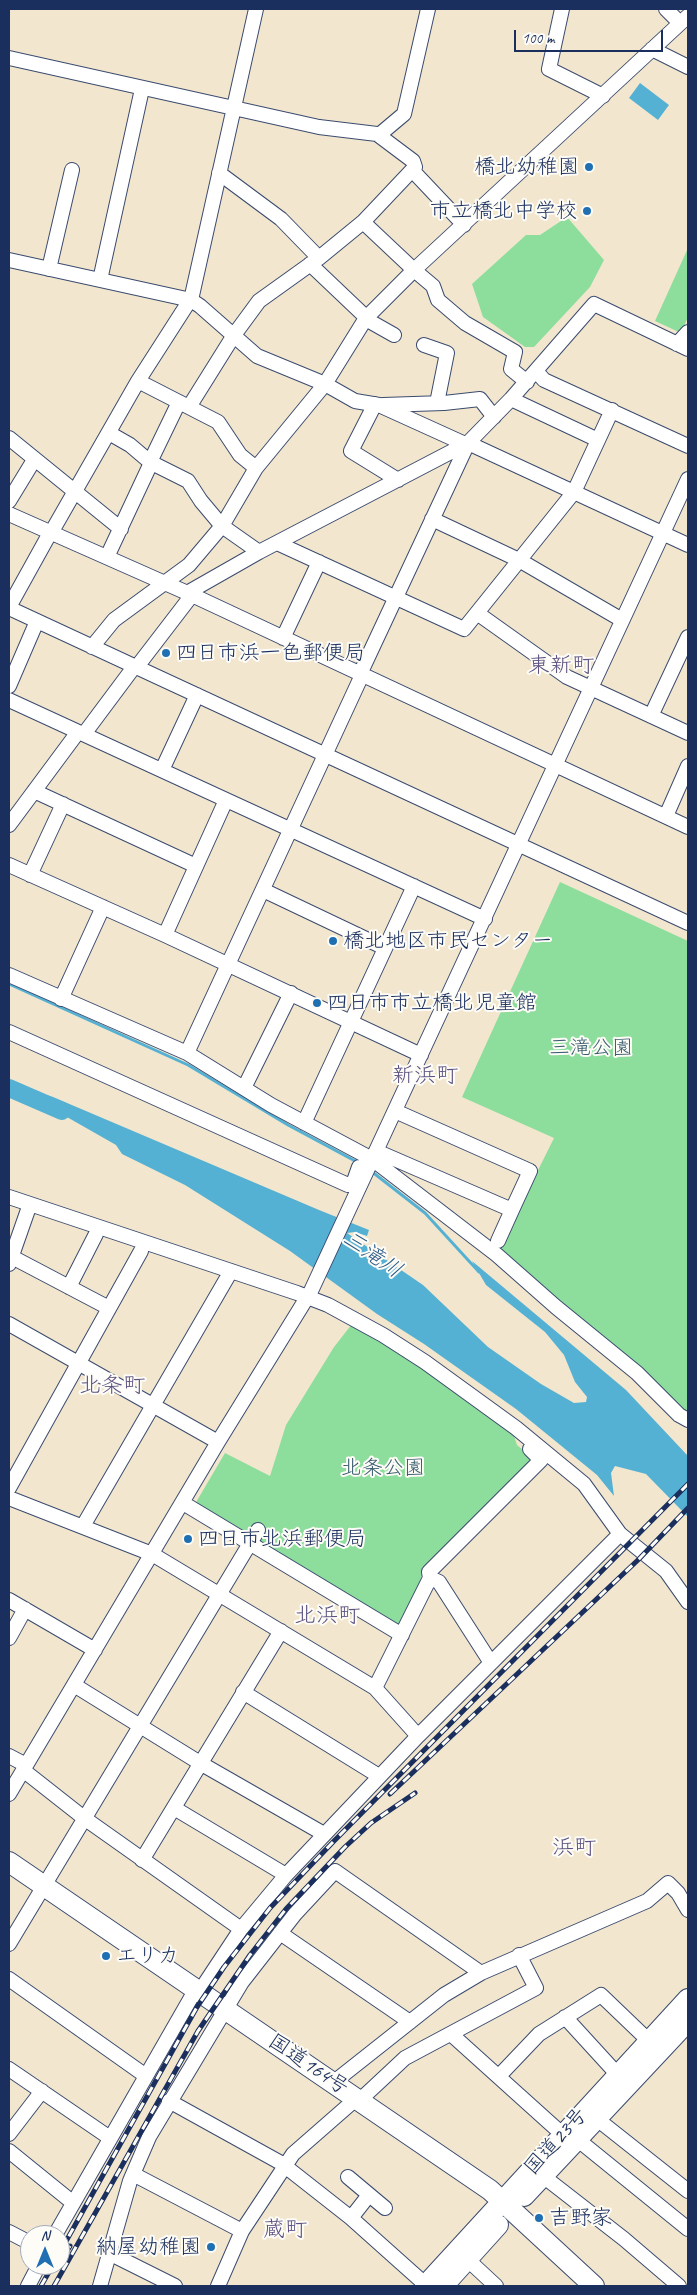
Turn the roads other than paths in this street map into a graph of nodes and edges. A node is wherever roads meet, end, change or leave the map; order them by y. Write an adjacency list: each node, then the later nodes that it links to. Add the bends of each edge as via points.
1 (256, 9): 11 (street)
2 (428, 9): 12 (street, via 404,114)
3 (562, 9): 10 (street, via 549,69)
4 (666, 9): 5 (street)
5 (684, 19): 6 (street)
6 (652, 49): 8 (street); 10 (street)
7 (9, 58): 9 (street)
8 (688, 67)
9 (142, 89): 11 (street); 22 (street)
10 (603, 96): 17 (street)
11 (234, 109): 12 (street, via 319,127); 15 (street)
12 (379, 135): 14 (street, via 413,161 415,167)
13 (72, 170): 20 (street)
14 (412, 170): 16 (street); 17 (street)
15 (219, 173): 19 (street, via 281,219); 23 (street)
16 (363, 222): 19 (street); 21 (street)
17 (464, 225): 21 (street)
18 (9, 260): 20 (street)
19 (315, 261): 24 (street); 26 (street, via 259,300)
20 (49, 269): 22 (street)
21 (414, 270): 24 (street); 30 (street, via 433,286 438,300 465,323 515,352 511,370)
22 (100, 280): 23 (street)
23 (190, 300): 26 (street); 31 (street)
24 (366, 318): 27 (street); 32 (street)
25 (688, 332): 29 (street)
26 (234, 335): 32 (street, via 257,356); 35 (street)
27 (394, 335)
28 (424, 345): 34 (street, via 447,353)
29 (683, 346): 30 (street, via 594,304)
30 (531, 377): 33 (street); 37 (street)
31 (138, 380): 35 (street); 39 (street)
32 (325, 384): 36 (street, via 355,401); 46 (street)
33 (511, 399): 38 (street); 41 (street)
34 (437, 403): 36 (street); 38 (street, via 480,399)
35 (184, 404): 45 (street); 46 (street, via 218,422 240,455)
36 (377, 405): 42 (street); 48 (street, via 351,452)
37 (612, 410): 41 (street); 43 (street)
38 (494, 417): 42 (street)
39 (109, 433): 45 (street); 49 (street)
40 (9, 438): 44 (street)
41 (598, 440): 50 (street)
42 (466, 443): 48 (street); 50 (street); 53 (street)
43 (688, 446)
44 (34, 460): 49 (street); 51 (street)
45 (150, 462): 54 (street, via 188,481); 55 (street)
46 (256, 468): 54 (street)
47 (688, 479): 57 (street)
48 (398, 480): 58 (street)
49 (75, 492): 55 (street); 56 (street)
50 (574, 492): 57 (street); 62 (street)
51 (9, 500)
52 (9, 514): 56 (street)
53 (432, 519): 62 (street); 66 (street)
54 (222, 526): 60 (street); 64 (street, via 189,564)
55 (121, 529): 61 (street)
56 (51, 533): 61 (street); 67 (street)
57 (663, 533): 59 (street); 69 (street)
58 (278, 543): 60 (street); 63 (street)
59 (688, 545)
60 (259, 552): 65 (street)
61 (107, 557): 64 (street)
62 (519, 560): 68 (street); 69 (street)
63 (318, 562): 66 (street); 72 (street)
64 (166, 584): 65 (street); 73 (street, via 114,620)
65 (190, 594): 72 (street); 74 (street)
66 (395, 598): 68 (street, via 464,629); 75 (street)
67 (9, 607): 70 (street)
68 (477, 613): 77 (street, via 567,677)
69 (622, 620): 77 (street)
70 (37, 621): 73 (street); 76 (street)
71 (688, 637): 80 (street)
72 (283, 638): 75 (street)
73 (92, 647): 74 (street)
74 (135, 667): 78 (street); 81 (street)
75 (361, 675): 83 (street); 84 (street)
76 (9, 686)
77 (591, 688): 80 (street); 84 (street)
78 (197, 695): 83 (street); 86 (street)
79 (9, 700): 81 (street)
80 (652, 716): 82 (street)
81 (81, 733): 86 (street); 87 (street)
82 (688, 734)
83 (326, 754): 93 (street); 94 (street)
84 (556, 765): 90 (street); 94 (street)
85 (688, 766): 90 (street)
86 (162, 770): 88 (street)
87 (34, 791): 89 (street); 91 (street)
88 (226, 800): 93 (street); 96 (street)
89 (63, 804): 96 (street); 97 (street)
90 (666, 816): 92 (street)
91 (9, 825)
92 (688, 827)
93 (291, 830): 98 (street); 99 (street)
94 (519, 844): 101 (street); 102 (street)
95 (9, 865): 97 (street)
96 (196, 866): 103 (street)
97 (30, 875): 100 (street)
98 (414, 886): 101 (street); 104 (street)
99 (263, 890): 104 (street); 105 (street)
100 (103, 907): 103 (street); 108 (street)
101 (485, 919): 112 (street)
102 (687, 919)
103 (165, 935): 105 (street)
104 (385, 948): 109 (street)
105 (228, 964): 107 (street); 111 (street)
106 (9, 975): 108 (street)
107 (291, 993): 109 (street); 113 (street)
108 (61, 999): 111 (street)
109 (352, 1022): 112 (street); 115 (street)
110 (9, 1032): 116 (street, via 348,1185)
111 (187, 1054): 113 (street)
112 (421, 1055): 114 (street)
113 (244, 1088): 115 (street)
114 (395, 1111): 116 (street); 119 (street, via 530,1171)
115 (304, 1123): 116 (street)
116 (367, 1159): 119 (street); 126 (street); 131 (street, via 497,1256 638,1373 679,1415)
117 (9, 1197): 118 (street)
118 (30, 1204): 123 (street); 124 (street)
119 (512, 1210): 121 (street)
120 (96, 1234): 125 (street)
121 (498, 1241)
122 (141, 1251): 127 (street)
123 (10, 1261): 125 (street)
124 (231, 1270): 126 (street); 130 (street)
125 (69, 1287): 127 (street)
126 (308, 1294): 132 (street, via 425,1362); 133 (street)
127 (109, 1308): 129 (street)
128 (9, 1324): 129 (street)
129 (78, 1363): 130 (street); 134 (street)
130 (152, 1405): 133 (street); 137 (street)
131 (688, 1420)
132 (516, 1428): 139 (street, via 584,1484); 142 (street, via 523,1442 541,1460 429,1572)
133 (218, 1442): 136 (street)
134 (9, 1488)
135 (9, 1498): 137 (street)
136 (183, 1503): 140 (street); 141 (street)
137 (83, 1526): 141 (street)
138 (258, 1530): 140 (street)
139 (620, 1534): 145 (street, via 666,1570); 151 (street)
140 (250, 1544): 143 (street); 148 (street)
141 (152, 1554): 143 (street); 150 (street)
142 (430, 1578): 148 (street); 151 (street, via 438,1582)
143 (219, 1594): 147 (street); 155 (street)
144 (9, 1600): 146 (street)
145 (688, 1602)
146 (25, 1609): 149 (street); 150 (street)
147 (281, 1631): 153 (street); 154 (street)
148 (402, 1635): 153 (street)
149 (9, 1638)
150 (95, 1650): 152 (street)
151 (491, 1663): 156 (street)
152 (74, 1685): 155 (street); 159 (street)
153 (375, 1688): 156 (street)
154 (243, 1692): 158 (street); 160 (street)
155 (140, 1725): 158 (street); 163 (street)
156 (418, 1736): 160 (street)
157 (9, 1756): 159 (street)
158 (200, 1763): 162 (street); 164 (street)
159 (24, 1768): 161 (street); 163 (street)
160 (379, 1776): 164 (street)
161 (9, 1794)
162 (174, 1808): 165 (street); 167 (street)
163 (84, 1818): 165 (street); 168 (street)
164 (324, 1834): 167 (street)
165 (142, 1860): 170 (street)
166 (9, 1862): 168 (highway, 国道164号)
167 (286, 1874): 170 (street)
168 (43, 1884): 172 (street); 176 (highway, 国道164号)
169 (688, 1910): 173 (street, via 678,1892 668,1883 647,1901)
170 (241, 1929): 176 (street)
171 (280, 1933): 174 (street, via 335,1871); 178 (street); 181 (street)
172 (9, 1944)
173 (519, 1955): 174 (street); 182 (street, via 536,1988)
174 (481, 1973): 181 (street, via 444,1995)
175 (9, 1979): 186 (street)
176 (198, 1990): 178 (highway, 国道164号); 186 (street)
177 (688, 1999): 183 (highway, 国道23号)
178 (225, 2009): 188 (highway, 国道164号); 191 (street)
179 (566, 2017): 183 (street, via 601,1995); 185 (street); 187 (street, via 539,2034)
180 (688, 2021): 192 (highway, 国道23号)
181 (410, 2022): 188 (street)
182 (451, 2034): 187 (street); 190 (street, via 406,2058)
183 (650, 2041): 185 (highway, 国道23号)
184 (9, 2069): 189 (street)
185 (618, 2075): 194 (highway, 国道23号)
186 (146, 2076): 195 (street)
187 (499, 2076): 194 (street)
188 (334, 2082): 190 (highway, 国道164号)
189 (42, 2090): 193 (street); 195 (street)
190 (358, 2099): 197 (street, via 293,2154); 204 (highway, 国道164号)
191 (169, 2101): 197 (street); 198 (street)
192 (597, 2119): 194 (highway, 国道23号); 201 (street)
193 (9, 2134)
194 (570, 2137): 199 (highway, 国道23号); 204 (highway, 国道23号); 208 (street)
195 (110, 2138): 203 (street)
196 (9, 2151): 203 (street)
197 (286, 2166): 206 (street); 209 (street)
198 (133, 2174): 209 (street); 210 (street)
199 (543, 2176): 204 (highway, 国道23号); 218 (street)
200 (348, 2177): 202 (street)
201 (688, 2190)
202 (369, 2194): 205 (street); 206 (street)
203 (72, 2202): 207 (street)
204 (507, 2205): 211 (highway, 国道23号); 215 (highway, 国道23号); 217 (highway, 国道164号)
205 (385, 2208)
206 (351, 2218): 215 (street)
207 (60, 2225)
208 (688, 2229)
209 (242, 2231): 214 (street)
210 (109, 2253): 212 (street); 213 (street)
211 (468, 2260): 215 (highway, 国道23号); 216 (street)
212 (100, 2286)
213 (175, 2286)
214 (218, 2286)
215 (431, 2286)
216 (496, 2286)
217 (594, 2286)
218 (679, 2286)

